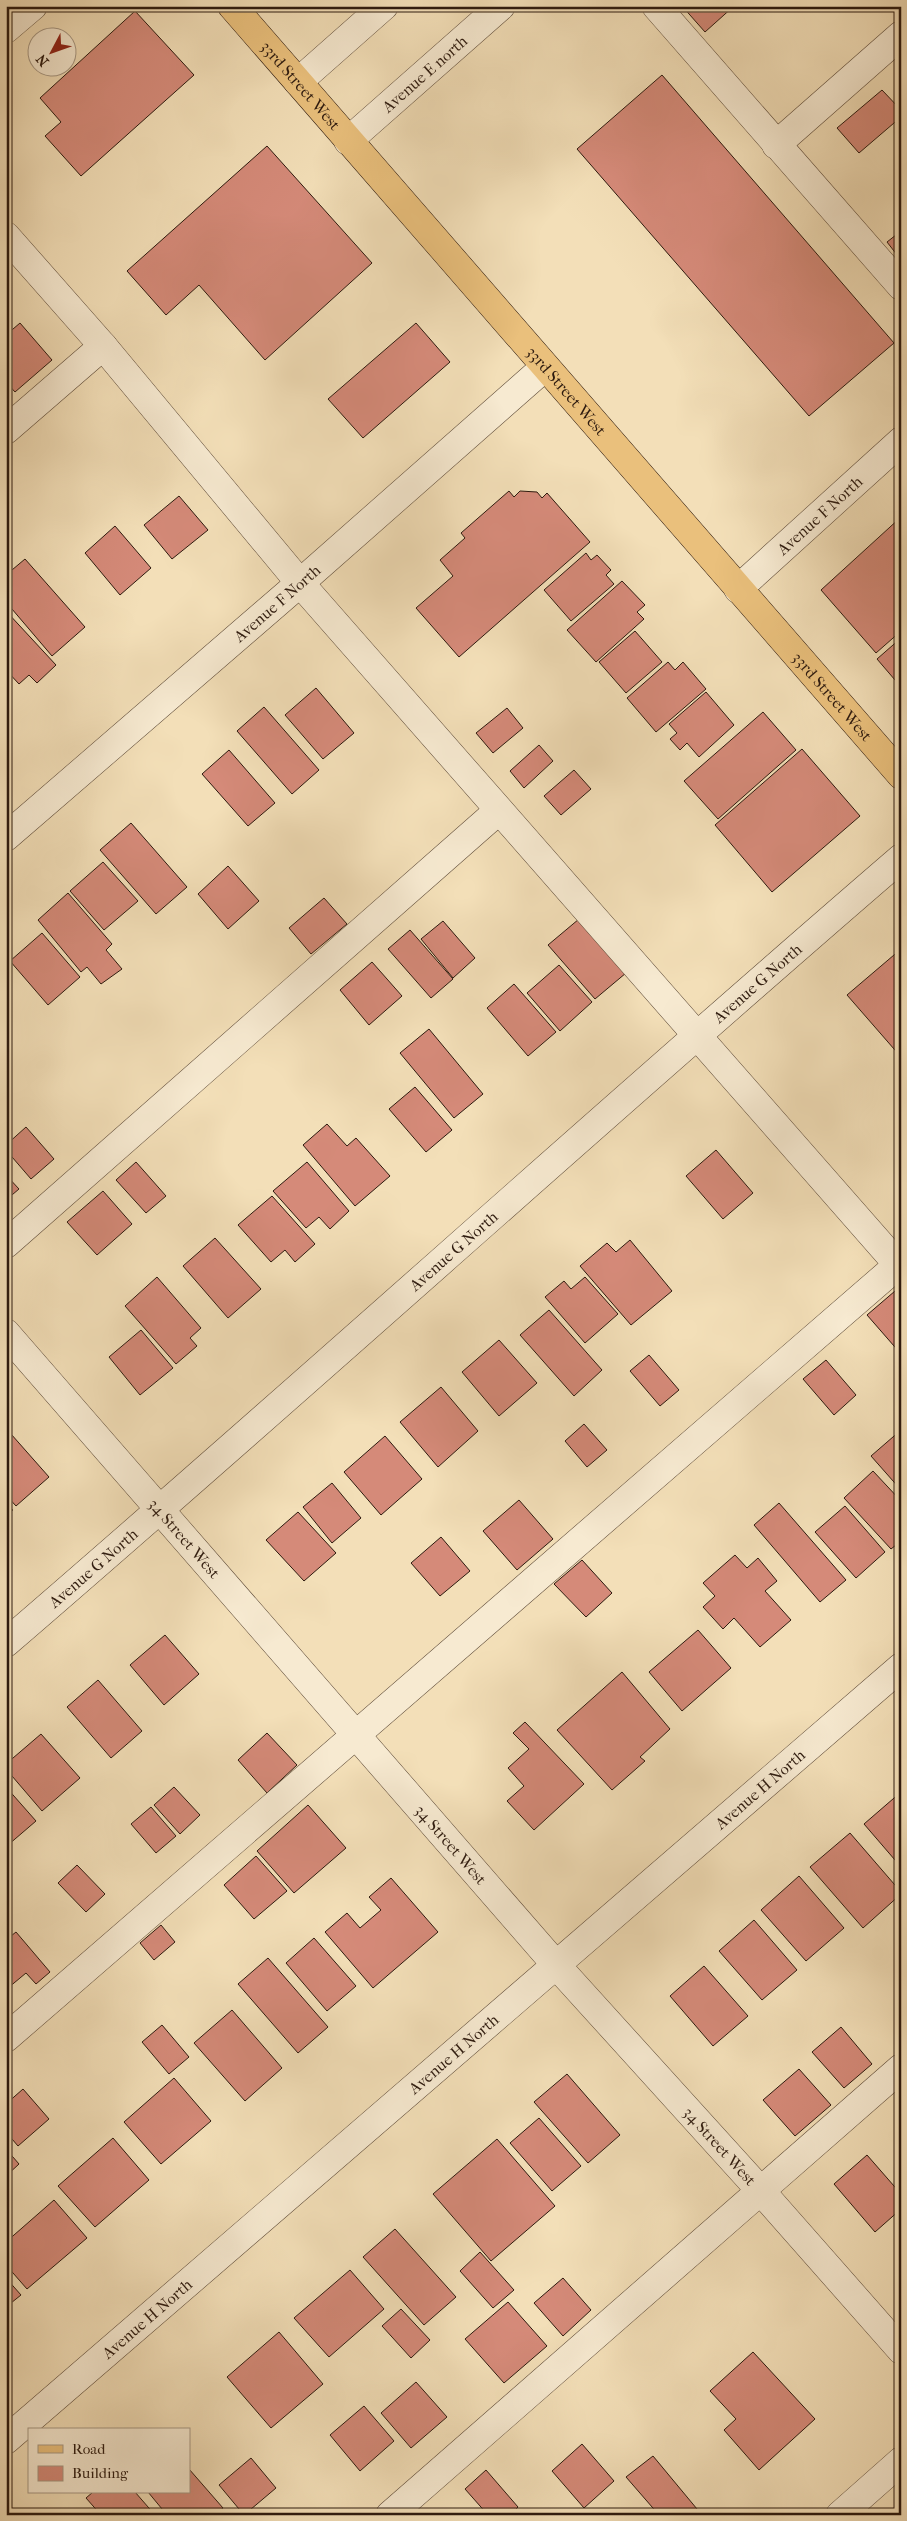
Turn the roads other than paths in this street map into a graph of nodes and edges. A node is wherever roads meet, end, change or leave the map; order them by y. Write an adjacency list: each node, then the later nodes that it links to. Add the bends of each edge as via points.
1 (34, 6): 6 (street)
2 (232, 6): 8 (main road, 33rd Street West)
3 (384, 6): 8 (street)
4 (501, 6): 9 (street, Avenue E north)
5 (656, 6): 10 (street)
6 (6, 29)
7 (901, 36): 10 (street)
8 (298, 82): 9 (main road, 33rd Street West)
9 (348, 141): 14 (main road, 33rd Street West)
10 (776, 145): 12 (street)
11 (6, 236): 13 (street)
12 (901, 286)
13 (104, 346): 15 (street); 17 (street)
14 (545, 367): 17 (street, Avenue F North); 18 (main road, 33rd Street West)
15 (6, 430)
16 (901, 441): 18 (street, Avenue F North)
17 (300, 583): 20 (street); 21 (street, Avenue F North)
18 (738, 588): 19 (main road, 33rd Street West)
19 (901, 775)
20 (498, 812): 23 (street); 24 (street)
21 (6, 836)
22 (901, 858): 23 (street, Avenue G North)
23 (697, 1034): 25 (street); 27 (street, Avenue G North)
24 (6, 1244)
25 (899, 1267): 30 (street)
26 (6, 1334): 27 (street, 34 Street West)
27 (160, 1510): 28 (street, Avenue G North); 30 (street, 34 Street West)
28 (6, 1643)
29 (901, 1667): 31 (street, Avenue H North)
30 (354, 1734): 31 (street, 34 Street West); 32 (street)
31 (557, 1966): 34 (street, 34 Street West); 36 (street, Avenue H North)
32 (6, 2038)
33 (901, 2068): 34 (street)
34 (760, 2190): 35 (street, 34 Street West); 38 (street)
35 (901, 2350)
36 (6, 2440)
37 (901, 2461): 39 (street)
38 (390, 2515)
39 (840, 2515)

